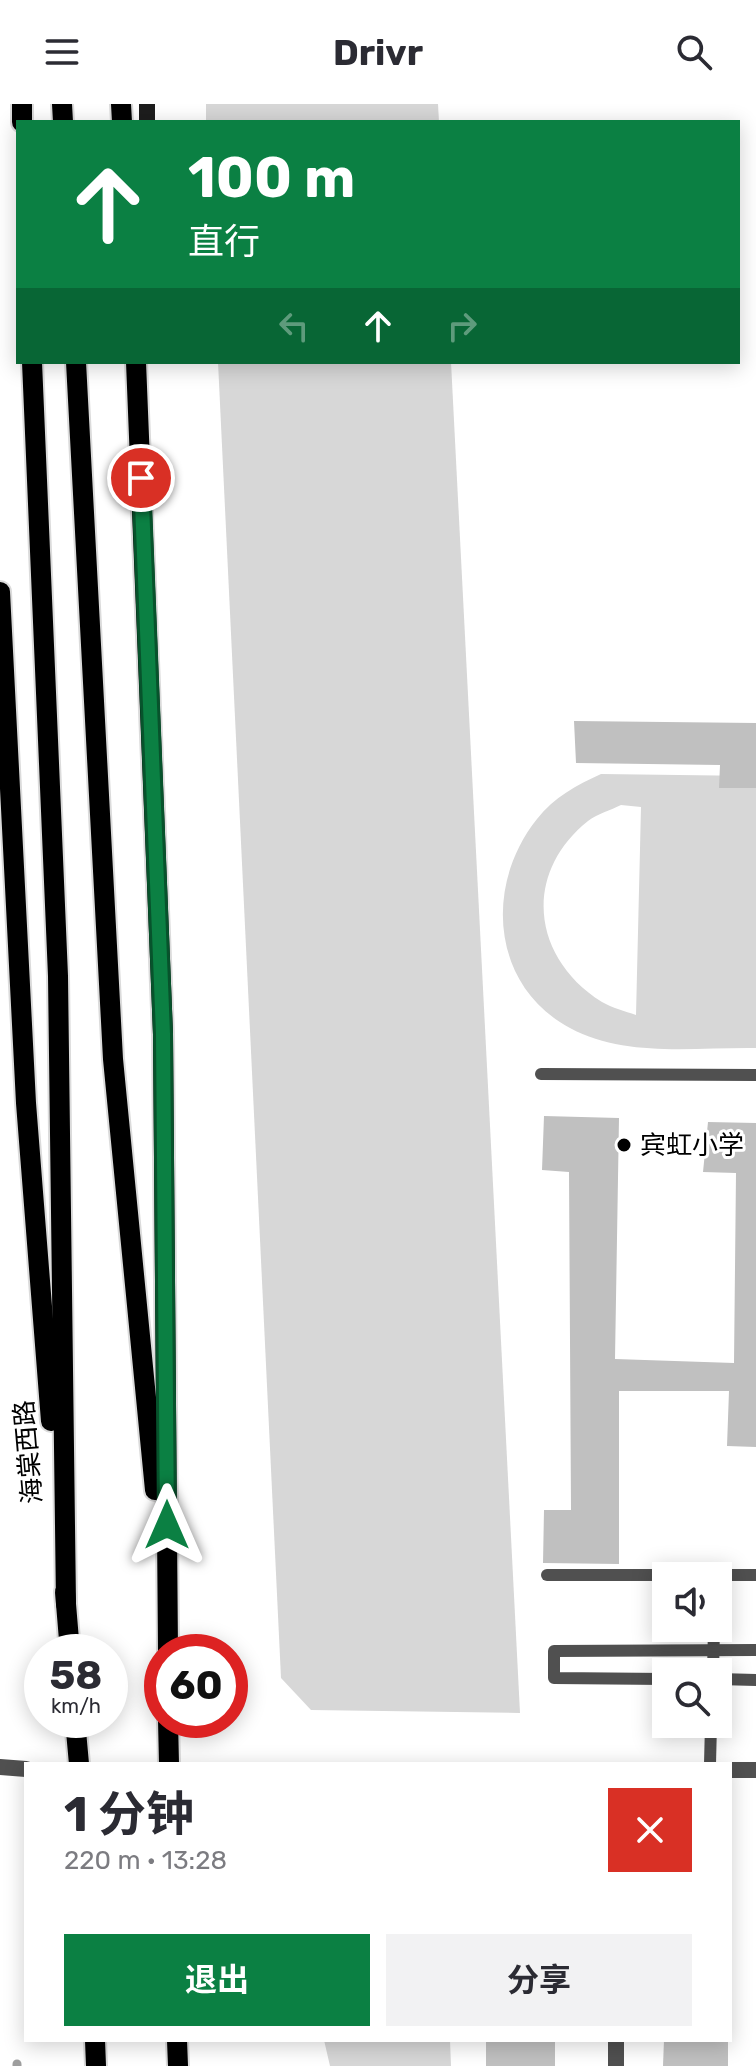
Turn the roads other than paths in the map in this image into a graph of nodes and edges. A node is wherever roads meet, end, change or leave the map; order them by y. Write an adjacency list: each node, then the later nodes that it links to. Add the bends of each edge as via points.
1 (32, 364): 11 (main road, via 58,976)
2 (76, 364): 12 (main road, via 113,1059)
3 (136, 364): 12 (main road, via 163,1034)
4 (0, 592): 11 (main road, 海棠西路, via 26,1103)
5 (541, 1074): 6 (lane)
6 (756, 1075)
7 (547, 1575): 9 (lane)
8 (756, 1575): 10 (lane)
9 (652, 1576)
10 (732, 1576)
11 (66, 1604): 13 (main road, 海棠西路)
12 (168, 1618): 14 (main road)
13 (68, 1634)
14 (168, 1634)
15 (714, 1642): 17 (lane)
16 (756, 1650): 17 (lane)
17 (714, 1651): 18 (lane); 19 (lane, via 554,1651 554,1678)
18 (714, 1658)
19 (652, 1679)
20 (732, 1679): 21 (lane)
21 (756, 1680)
22 (77, 1738): 25 (main road)
23 (168, 1738): 26 (main road)
24 (711, 1738): 27 (lane)
25 (79, 1762)
26 (169, 1762)
27 (710, 1762)
28 (0, 1767): 29 (street)
29 (24, 1769)
30 (732, 1770): 31 (street)
31 (756, 1770)
32 (95, 2042): 35 (main road)
33 (177, 2042): 36 (main road)
34 (616, 2042): 37 (street)
35 (96, 2066)
36 (178, 2066)
37 (616, 2066)

